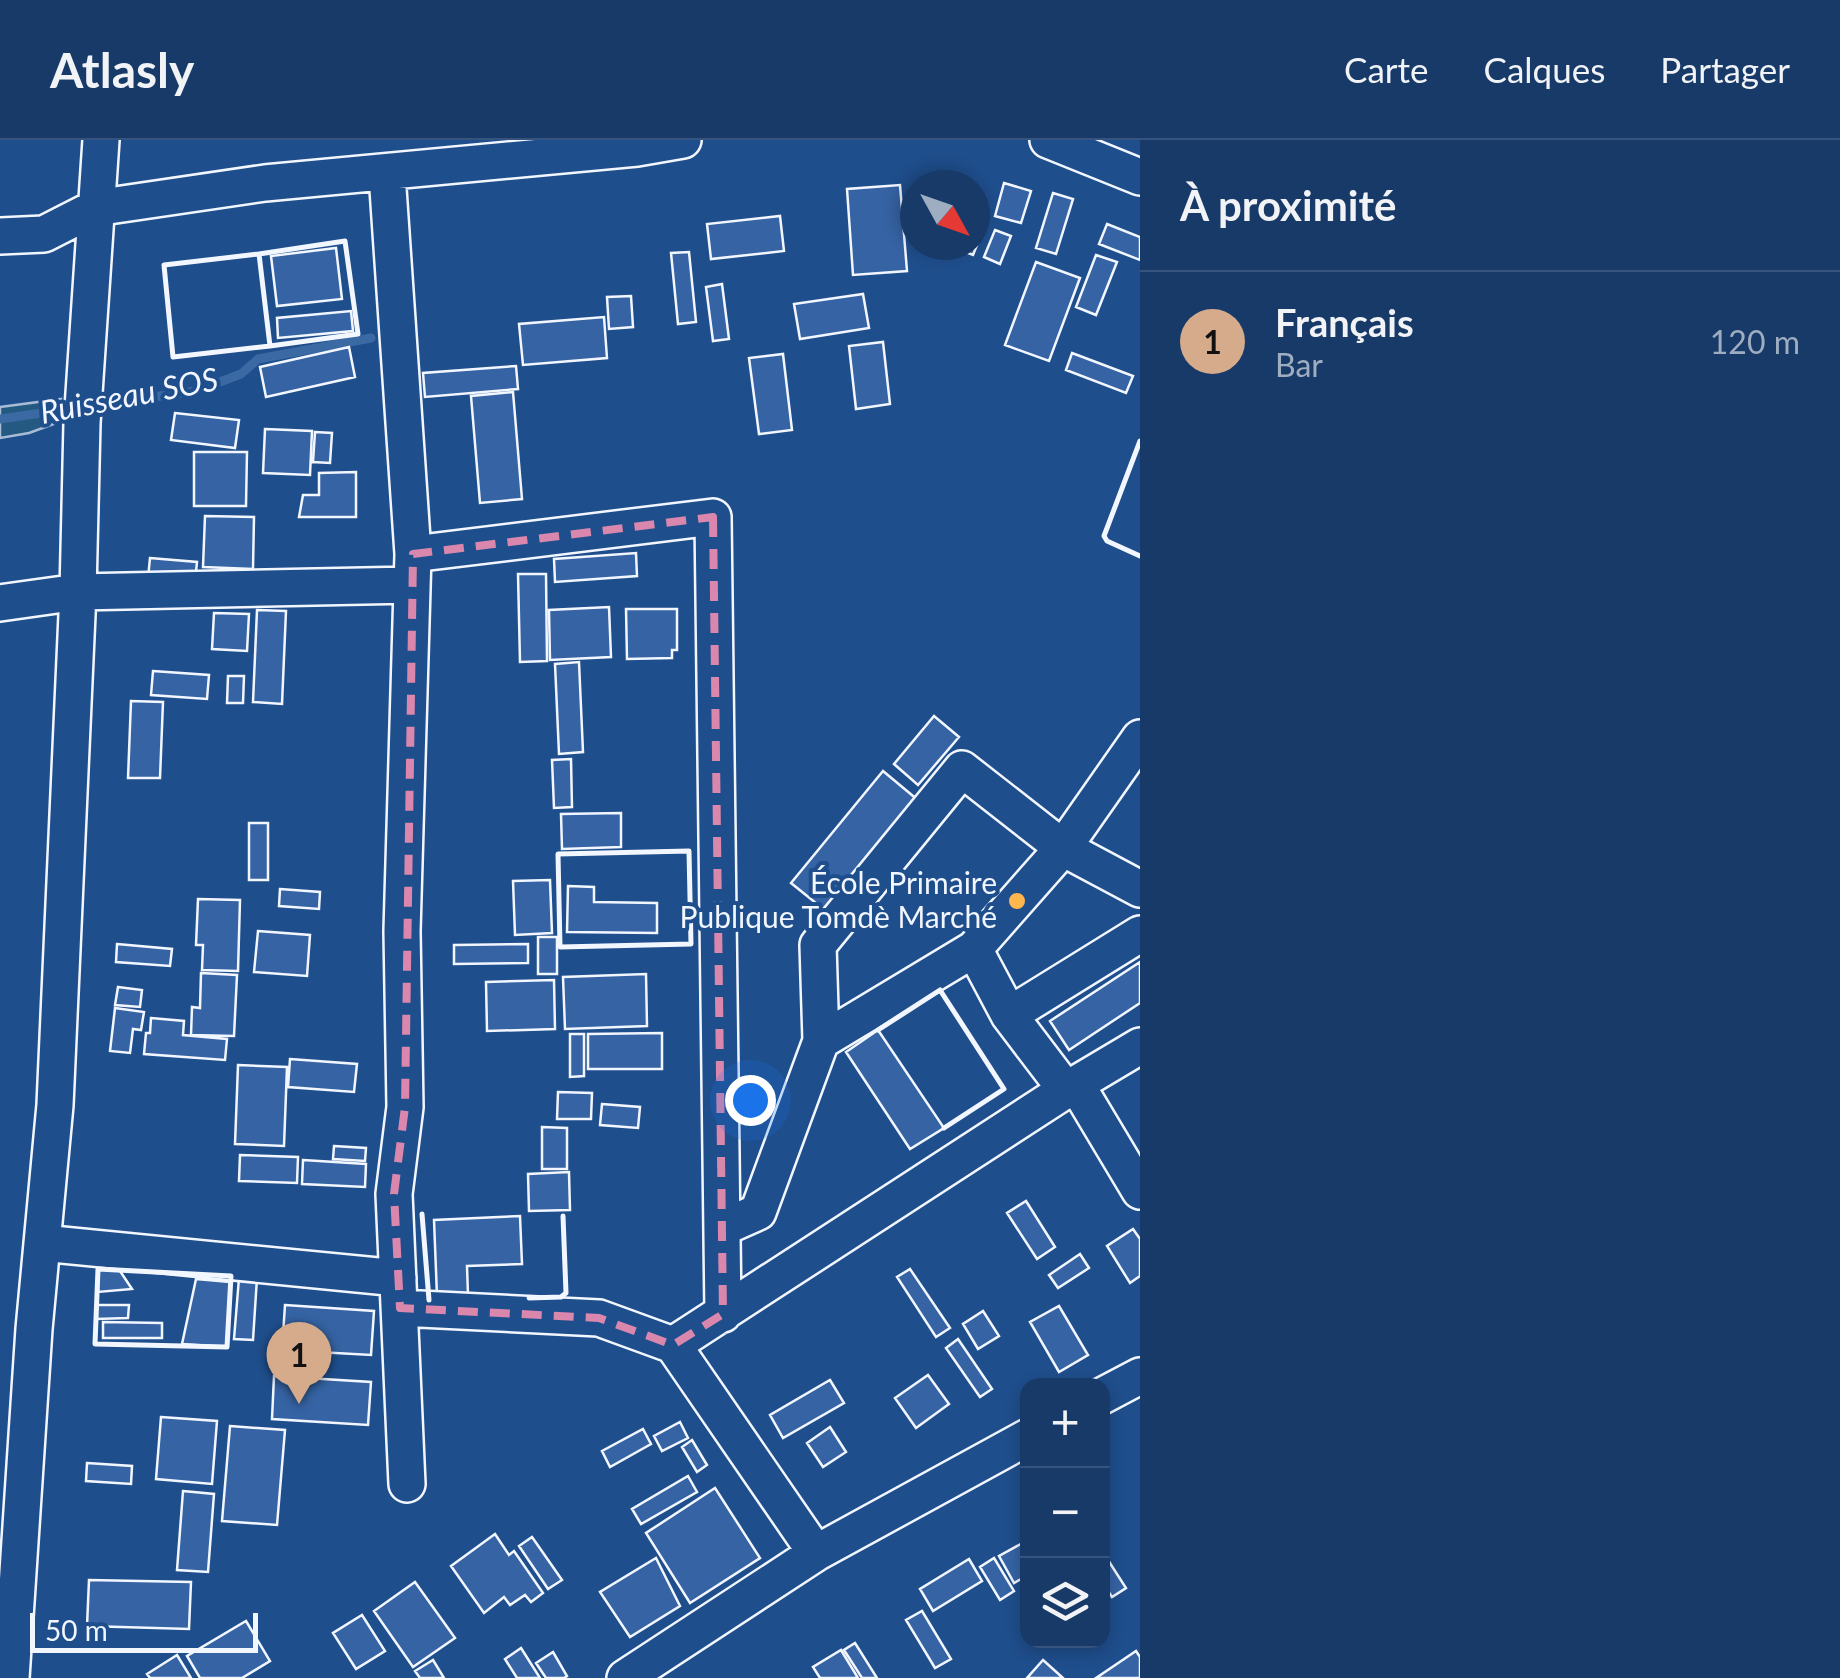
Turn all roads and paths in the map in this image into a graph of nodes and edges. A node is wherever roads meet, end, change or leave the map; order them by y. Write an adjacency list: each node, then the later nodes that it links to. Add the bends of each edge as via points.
1 (101, 140): 6 (street)
2 (682, 140): 4 (street)
3 (1048, 140): 5 (street)
4 (387, 174): 6 (street, via 266,183); 8 (street)
5 (1140, 176)
6 (95, 208): 7 (street, via 44,234); 9 (street)
7 (0, 236)
8 (412, 569): 9 (street); 21 (street, via 713,517); 23 (street, via 402,930 405,1107 394,1194)
9 (78, 592): 10 (street); 22 (street, via 56,1105)
10 (0, 604)
11 (1140, 738): 12 (street)
12 (1063, 848): 13 (street); 15 (street); 17 (street, via 962,769 818,945)
13 (1140, 889)
14 (1140, 934): 16 (street)
15 (974, 949): 16 (street); 17 (street)
16 (1009, 1015): 19 (street)
17 (821, 1041): 21 (street, via 758,1212)
18 (1140, 1046): 19 (street)
19 (1071, 1087): 20 (street); 24 (street)
20 (1140, 1190)
21 (722, 1228): 24 (street)
22 (42, 1243): 23 (street); 25 (street)
23 (399, 1293): 26 (street, via 599,1318); 30 (street)
24 (723, 1314): 26 (street)
25 (17, 1328): 32 (street)
26 (673, 1345): 31 (street)
27 (1140, 1376): 28 (street)
28 (1110, 1392)
29 (1020, 1441): 31 (street)
30 (407, 1484)
31 (816, 1553): 33 (street)
32 (11, 1678)
33 (624, 1678)

